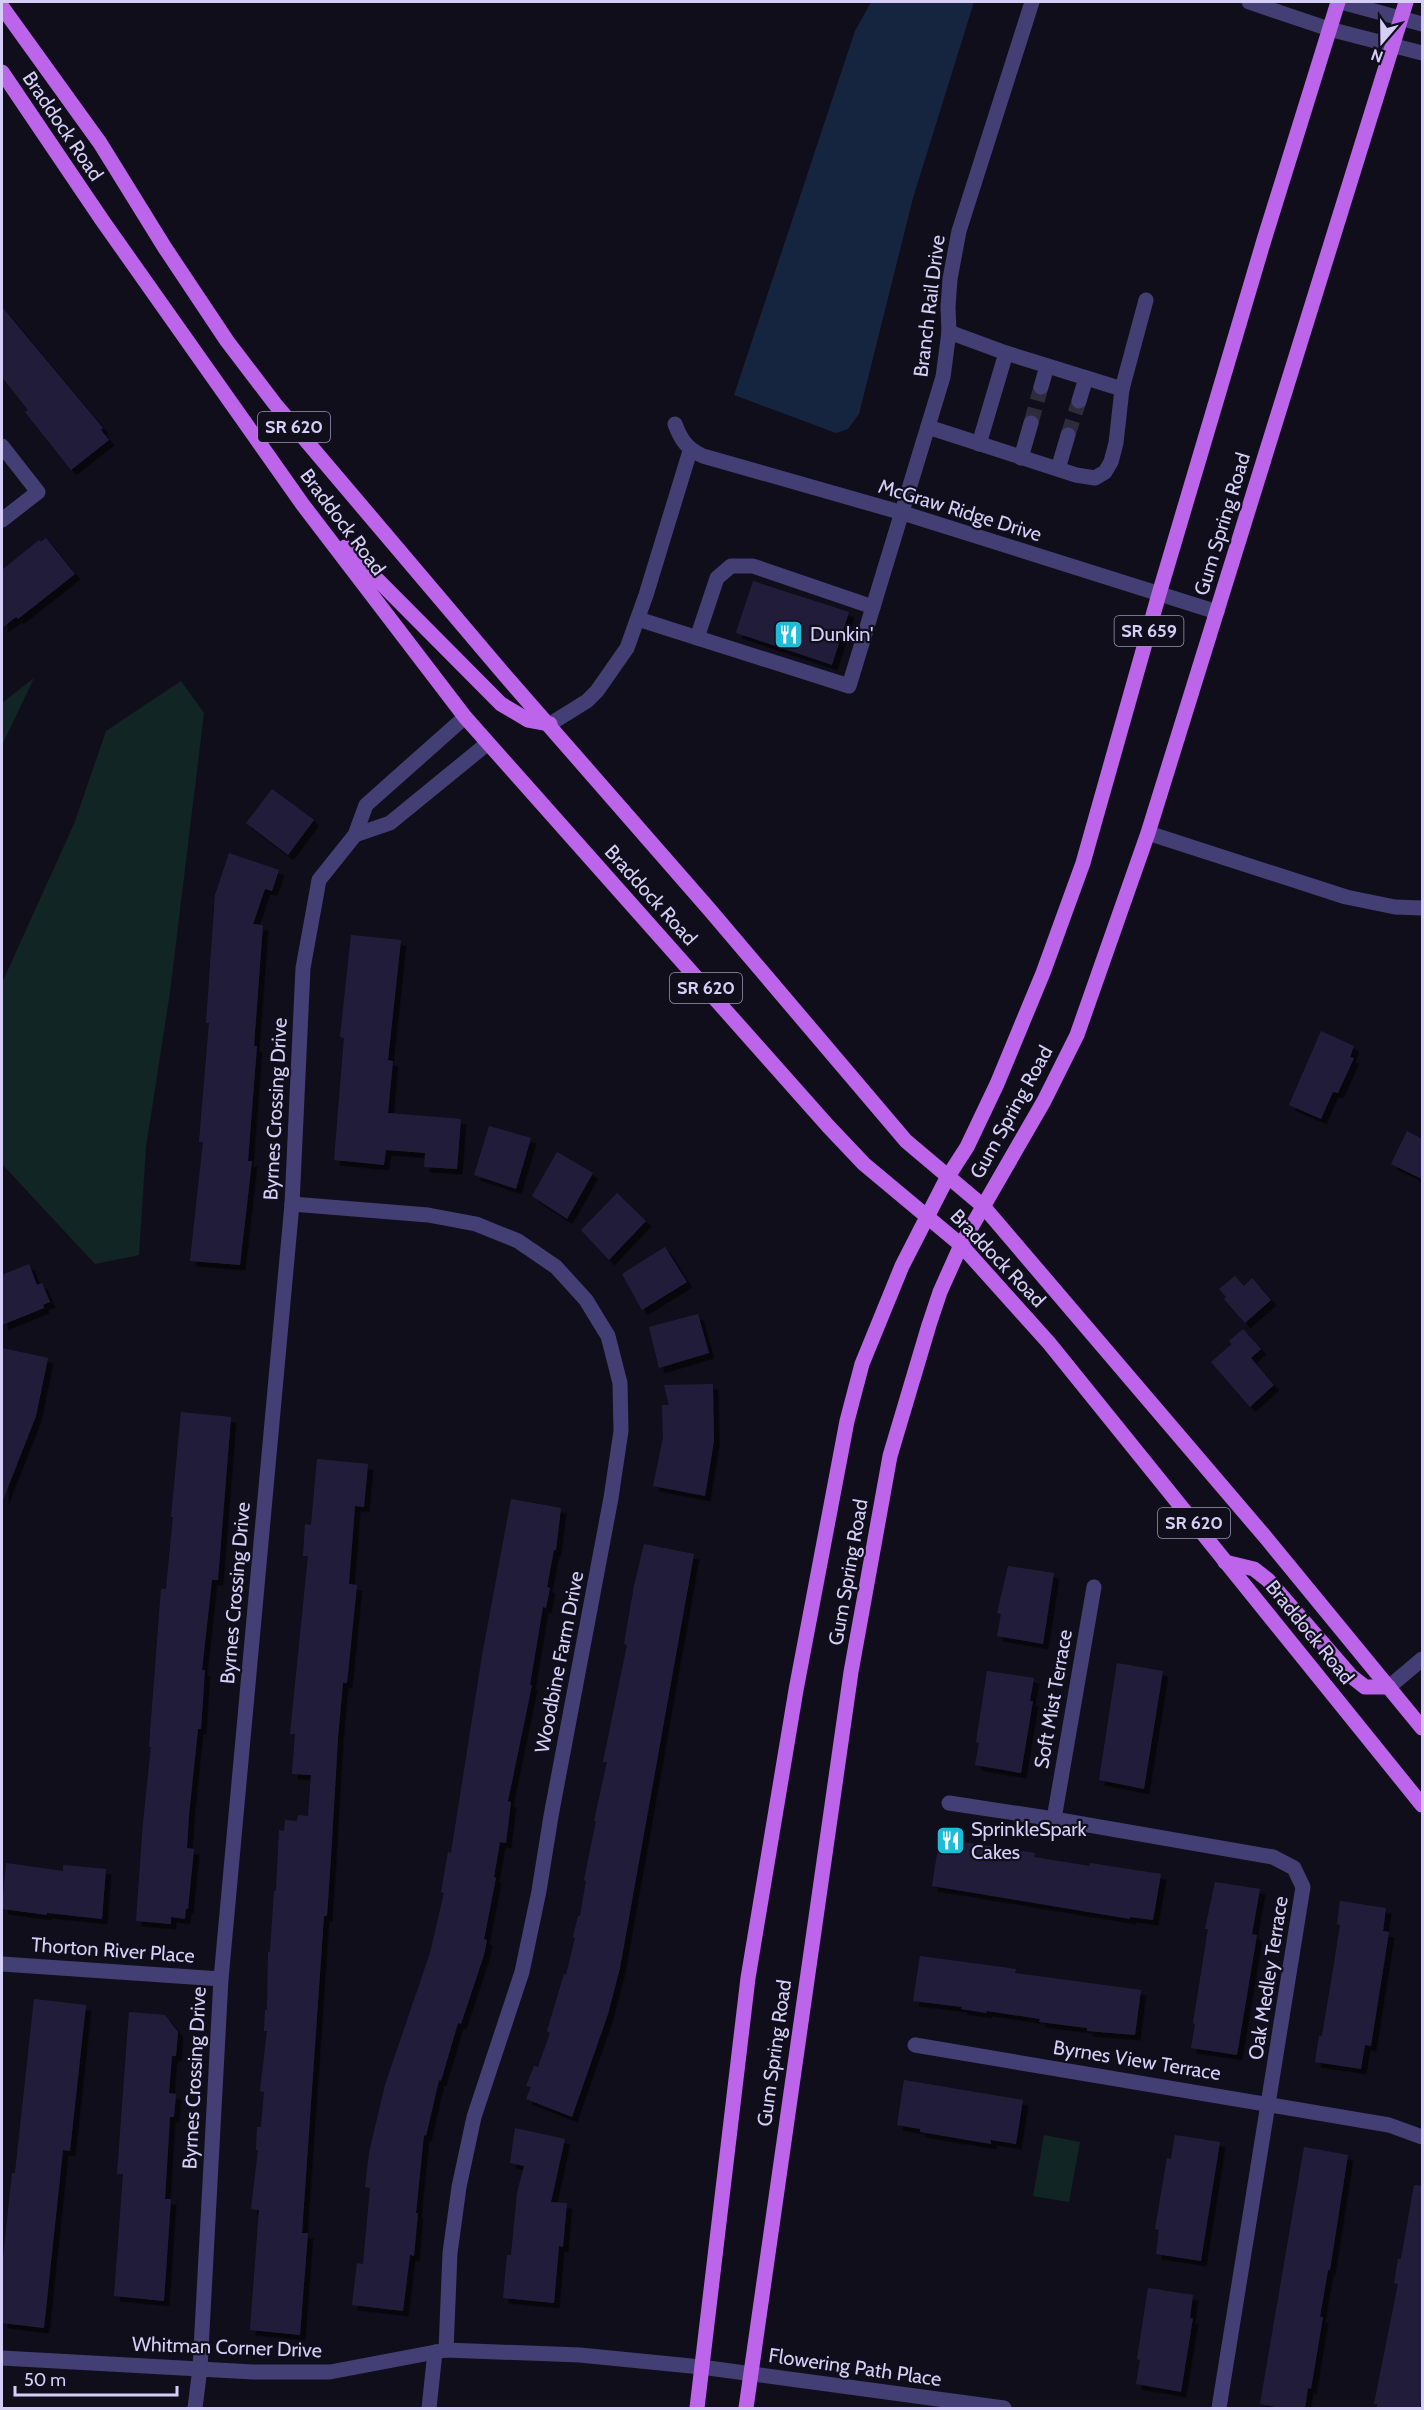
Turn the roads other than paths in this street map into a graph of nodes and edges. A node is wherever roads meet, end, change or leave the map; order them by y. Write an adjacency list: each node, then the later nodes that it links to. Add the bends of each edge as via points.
1 (1032, 2): 13 (street, Branch Rail Drive, via 959,231 950,279)
2 (1249, 2): 8 (street)
3 (1339, 2): 6 (street); 8 (main road, Gum Spring Road / SR 659)
4 (1406, 2): 6 (main road, Gum Spring Road / SR 659)
5 (2, 7): 38 (main road, Braddock Road / SR 620, via 100,143 227,341 327,466)
6 (1401, 17): 7 (street); 9 (main road, Gum Spring Road / SR 659)
7 (1422, 24)
8 (1329, 29): 9 (street); 32 (main road, Gum Spring Road / SR 659)
9 (1393, 45): 10 (street); 34 (main road, Gum Spring Road / SR 659)
10 (1422, 52)
11 (2, 72): 29 (main road, Braddock Road / SR 620)
12 (1146, 300): 18 (street)
13 (949, 332): 14 (street); 22 (street, Branch Rail Drive, via 943,376)
14 (1006, 353): 15 (street); 24 (street)
15 (1047, 366): 16 (street); 17 (street)
16 (1086, 378): 18 (street); 19 (street)
17 (1041, 387)
18 (1122, 389): 28 (street, via 1116,443 1105,472 1095,478)
19 (1079, 401)
20 (1031, 423): 27 (street)
21 (675, 424): 26 (street)
22 (928, 427): 24 (street); 30 (street, Branch Rail Drive)
23 (1068, 435): 28 (street)
24 (979, 444): 27 (street)
25 (2, 446): 31 (street, via 38,492)
26 (690, 451): 30 (street, McGraw Ridge Drive); 35 (street)
27 (1021, 458): 28 (street)
28 (1058, 469)
29 (303, 505): 37 (main road, Braddock Road / SR 620); 38 (main road, via 501,704 528,720)
30 (903, 513): 32 (street, McGraw Ridge Drive); 33 (street, Branch Rail Drive)
31 (2, 520)
32 (1159, 594): 34 (street, McGraw Ridge Drive); 43 (main road, Gum Spring Road / SR 659, via 1083,863 993,1093 967,1148)
33 (873, 606): 36 (street, via 753,566 731,567 717,578); 36 (street, Branch Rail Drive, via 849,686)
34 (1217, 612): 40 (main road, Gum Spring Road / SR 659)
35 (638, 619): 36 (street); 38 (street, via 627,648 597,691)
36 (697, 638)
37 (465, 717): 39 (main road, Braddock Road / SR 620); 41 (street, Byrnes Crossing Drive, via 366,805)
38 (550, 724): 43 (main road, Braddock Road / SR 620, via 906,1142)
39 (488, 743): 41 (street, via 390,823); 46 (main road, Braddock Road / SR 620, via 828,1126 864,1164)
40 (1149, 833): 42 (street, via 1346,897); 45 (main road, Gum Spring Road / SR 659, via 1077,1035)
41 (355, 835): 44 (street, Byrnes Crossing Drive, via 319,880 303,969)
42 (1422, 908)
43 (947, 1178): 45 (main road, Braddock Road); 46 (main road, Gum Spring Road / SR 659)
44 (292, 1204): 57 (street, Byrnes Crossing Drive); 61 (street, Woodbine Farm Drive, via 428,1215 476,1224 519,1241 556,1267 586,1300 608,1336 620,1383 621,1431 611,1498 536,1903 522,1972 474,2117 459,2187)
45 (983, 1206): 47 (main road, Gum Spring Road / SR 659); 51 (main road, Braddock Road)
46 (928, 1216): 47 (main road, Braddock Road / SR 620); 63 (main road, Gum Spring Road / SR 659, via 902,1266 865,1355 847,1421 796,1690 748,1978)
47 (961, 1245): 48 (main road, Braddock Road / SR 620, via 1048,1343); 65 (main road, Gum Spring Road / SR 659, via 925,1334 890,1456 852,1672)
48 (1225, 1562): 51 (main road, via 1254,1569 1268,1580 1365,1687); 54 (main road, Braddock Road / SR 620)
49 (1094, 1587): 55 (street, Soft Mist Terrace)
50 (1422, 1659): 51 (street)
51 (1389, 1687): 52 (main road, Braddock Road)
52 (1422, 1728)
53 (949, 1803): 55 (street, Oak Medley Terrace)
54 (1422, 1805)
55 (1054, 1819): 59 (street, Oak Medley Terrace, via 1273,1857 1294,1868 1303,1887)
56 (2, 1964): 57 (street, Thorton River Place)
57 (221, 1979): 64 (street, Byrnes Crossing Drive)
58 (915, 2045): 59 (street, Byrnes View Terrace)
59 (1269, 2103): 60 (street, Byrnes View Terrace, via 1389,2125); 71 (street, Oak Medley Terrace)
60 (1422, 2137)
61 (441, 2351): 63 (street, Whitman Corner Drive, via 580,2355); 64 (street, Whitman Corner Drive, via 330,2372); 68 (street, Woodbine Farm Drive)
62 (2, 2358): 64 (street, Whitman Corner Drive)
63 (701, 2367): 65 (street, Flowering Path Place); 69 (main road, Gum Spring Road / SR 659)
64 (200, 2368): 67 (street, Byrnes Crossing Drive)
65 (750, 2373): 66 (street, Flowering Path Place); 70 (main road, Gum Spring Road / SR 659)
66 (1002, 2408)
67 (195, 2409)
68 (429, 2409)
69 (697, 2409)
70 (746, 2409)
71 (1219, 2409)

